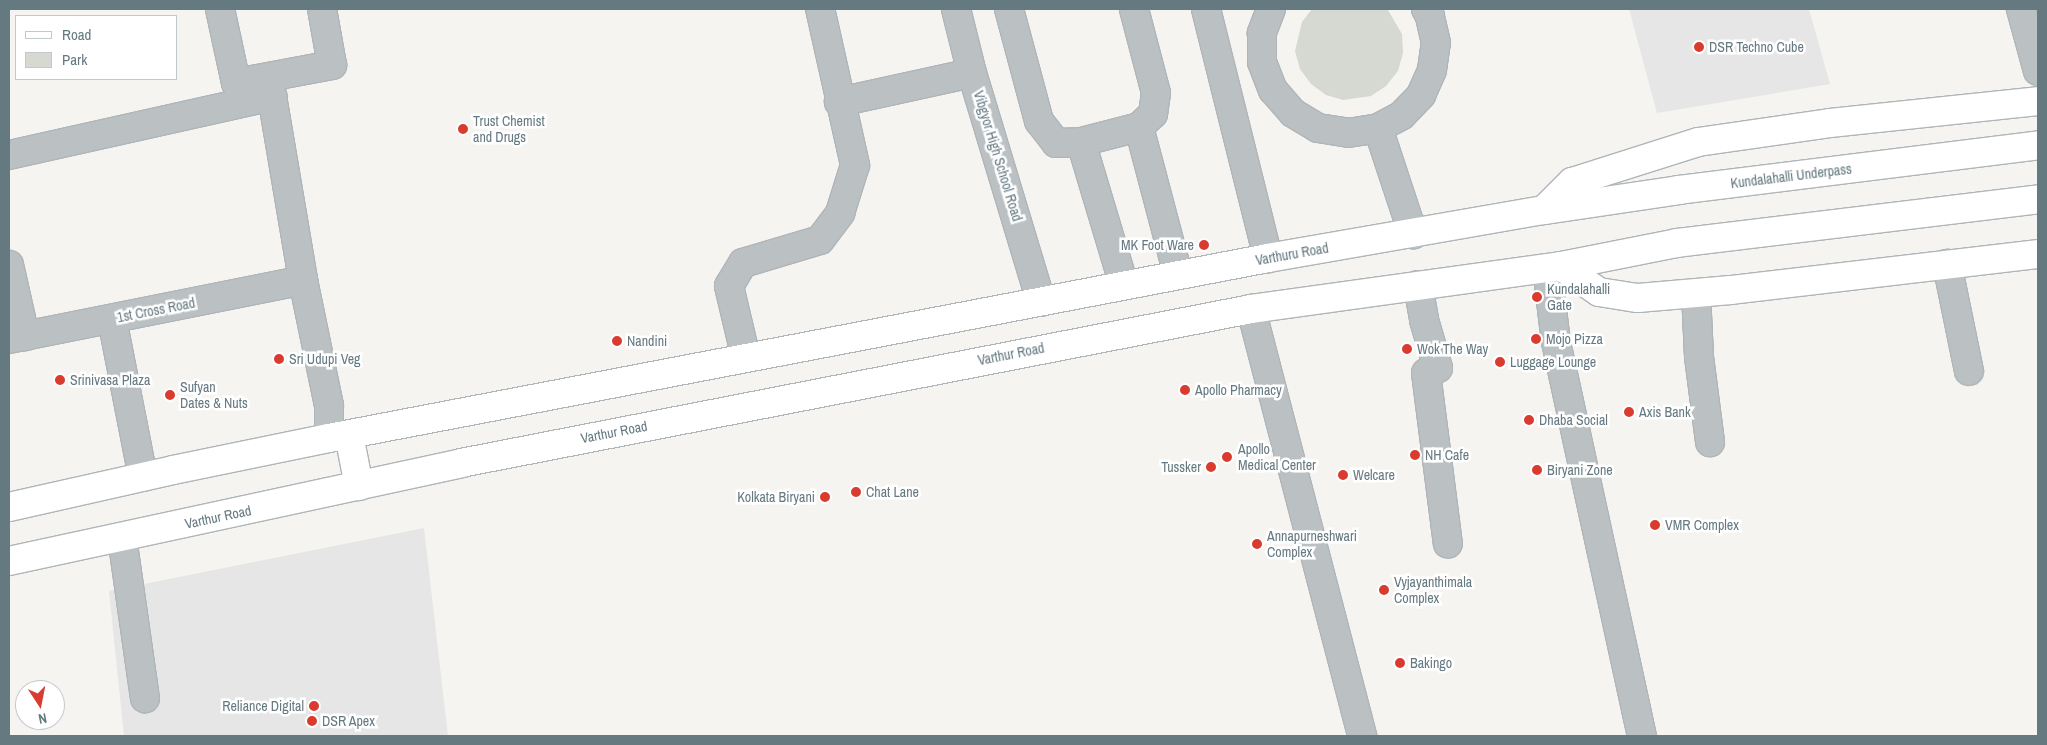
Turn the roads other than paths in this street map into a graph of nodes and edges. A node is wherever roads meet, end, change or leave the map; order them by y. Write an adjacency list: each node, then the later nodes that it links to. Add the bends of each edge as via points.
1 (220, 9): 2 (street, via 236,83 332,65)
2 (322, 9)
3 (820, 9): 14 (street)
4 (956, 9): 12 (street, Vibgyor High School Road)
5 (1009, 9): 17 (street, via 1039,121 1056,143)
6 (1134, 9): 15 (street, via 1156,93 1153,114)
7 (1206, 9): 24 (street)
8 (1271, 9): 16 (street, via 1262,33 1262,62 1273,90 1293,113 1318,128 1348,133)
9 (1426, 9): 16 (street, via 1436,43 1432,70 1421,95 1402,115)
10 (2020, 9): 11 (street)
11 (2038, 71)
12 (972, 72): 14 (street); 33 (street, Vibgyor High School Road)
13 (2038, 100): 21 (main road, via 1830,123 1698,142 1572,182)
14 (839, 102): 37 (street, via 855,165 840,213 820,240 743,263 729,286)
15 (1139, 127): 17 (street); 28 (street)
16 (1378, 128): 22 (street)
17 (1081, 142): 30 (street)
18 (2038, 146): 21 (main road, Kundalahalli Underpass)
19 (9, 154): 29 (street, via 272,96)
20 (2038, 199): 27 (main road, via 1677,243)
21 (1544, 210): 22 (main road, Varthuru Road)
22 (1413, 234): 24 (main road, Varthuru Road)
23 (2038, 254): 25 (main road)
24 (1268, 258): 28 (main road, Varthuru Road)
25 (1947, 264): 32 (main road); 38 (street)
26 (9, 265): 36 (street)
27 (1554, 267): 31 (main road); 32 (main road, via 1600,292 1638,298); 49 (street, via 1556,342)
28 (1178, 275): 30 (main road, Varthuru Road)
29 (302, 280): 35 (street, 1st Cross Road); 39 (street, via 329,406)
30 (1124, 285): 33 (main road, Varthuru Road)
31 (1418, 285): 34 (main road); 45 (street, via 1438,368 1426,374)
32 (1696, 293): 40 (street, via 1699,357)
33 (1041, 302): 37 (main road)
34 (1252, 309): 42 (main road, Varthur Road, via 643,426); 48 (street)
35 (112, 319): 36 (street, 1st Cross Road); 41 (street)
36 (17, 337)
37 (746, 358): 39 (main road)
38 (1969, 371)
39 (339, 437): 41 (main road); 42 (main road)
40 (1710, 442)
41 (143, 477): 43 (main road)
42 (359, 486): 44 (main road, Varthur Road)
43 (9, 507)
44 (122, 537): 46 (main road, Varthur Road); 47 (street)
45 (1448, 544)
46 (9, 561)
47 (146, 698)
48 (1362, 736)
49 (1642, 736)

